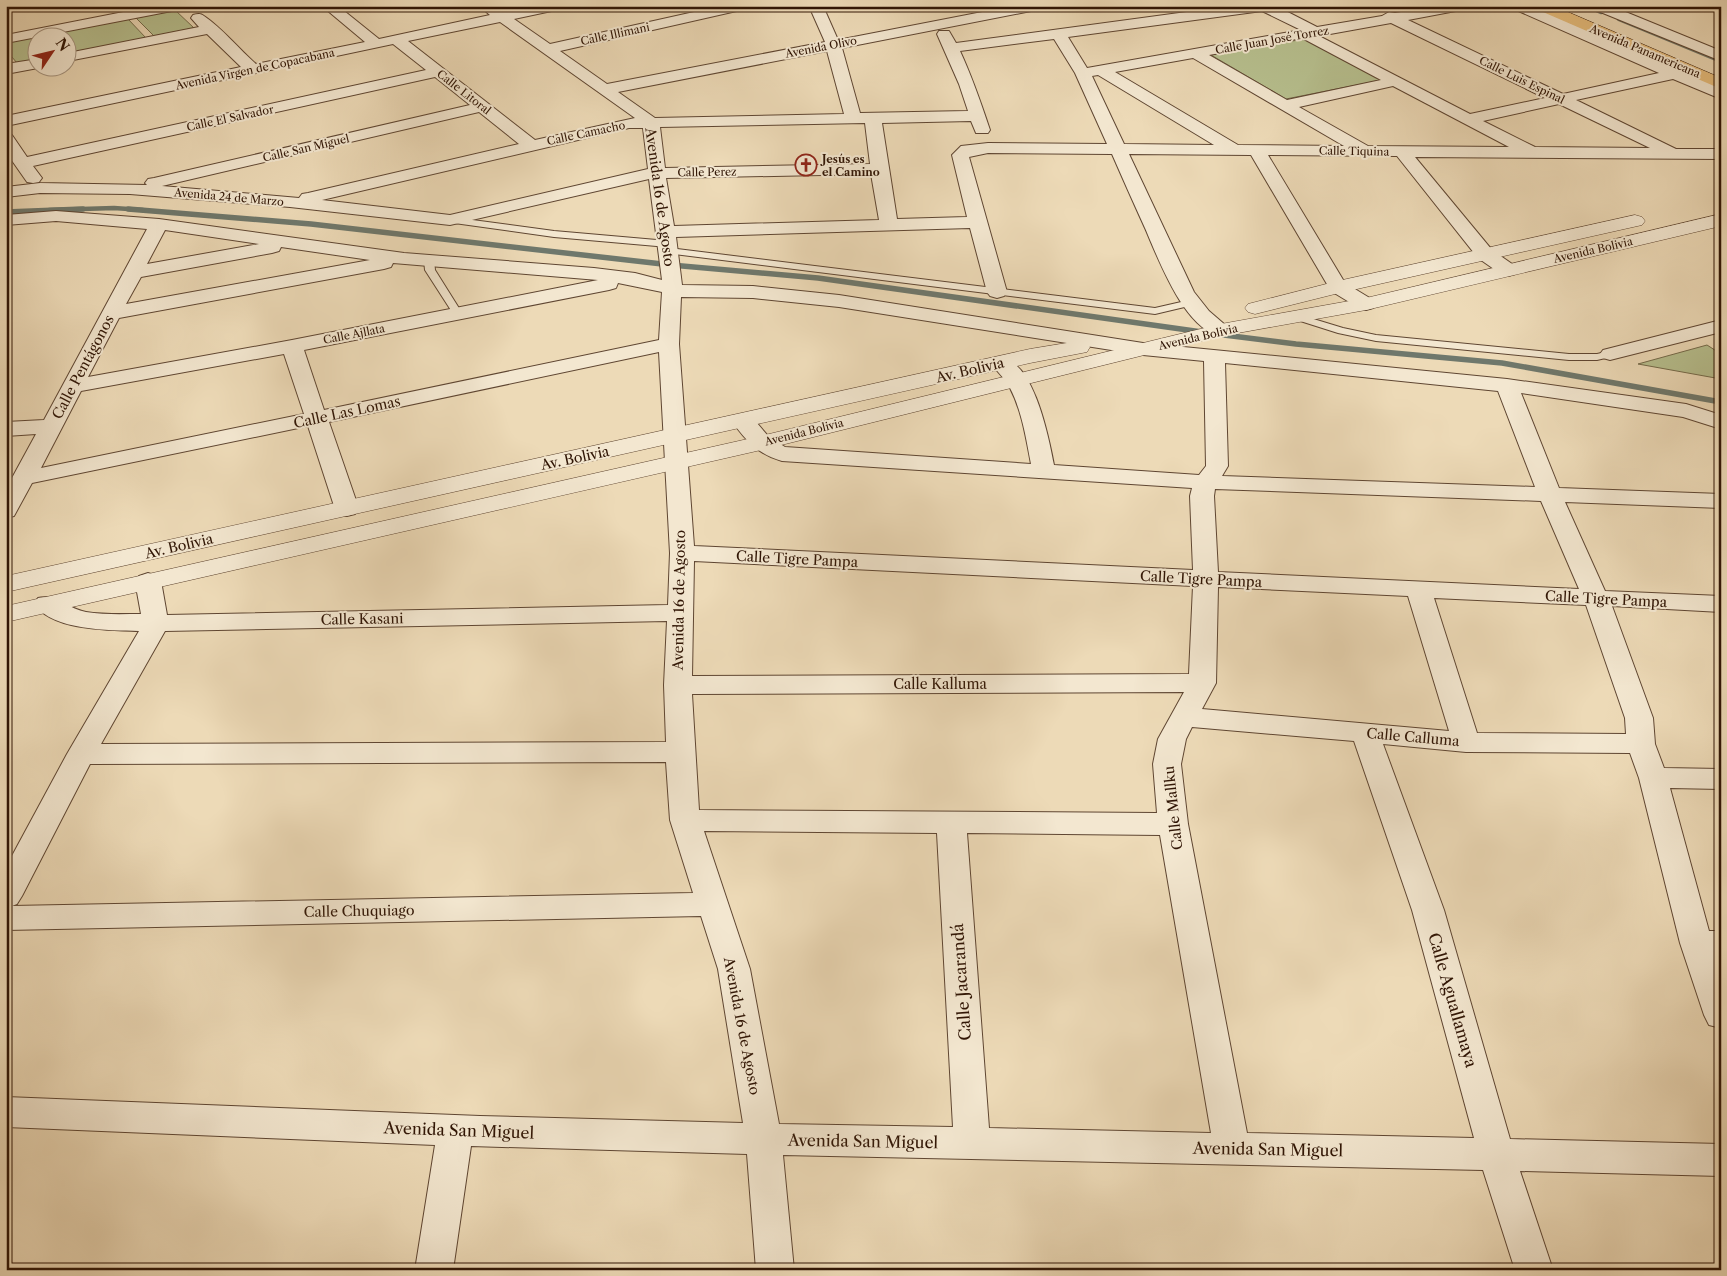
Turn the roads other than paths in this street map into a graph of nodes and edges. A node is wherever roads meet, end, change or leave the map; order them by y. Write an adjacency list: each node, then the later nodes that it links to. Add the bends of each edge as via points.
1 (177, 6): 22 (street)
2 (184, 6): 19 (street)
3 (329, 6): 24 (street)
4 (486, 6): 16 (street, Avenida 16 de Agosto)
5 (556, 6): 16 (street, Avenida Virgen de Copacabana)
6 (741, 6): 27 (street, Calle Illimani)
7 (816, 6): 25 (street)
8 (1036, 6): 18 (street, Avenida Olivo)
9 (1264, 6): 20 (street); 21 (street)
10 (1369, 6): 17 (street, Calle Luis Espinal)
11 (1461, 6): 17 (street, Calle Juan José Torrez)
12 (1519, 6): 38 (street)
13 (1541, 6): 40 (highway, Avenida Panamericana)
14 (1570, 6): 35 (highway, Avenida Panamericana)
15 (1598, 6): 30 (street)
16 (503, 18): 23 (street, Avenida Virgen de Copacabana); 27 (street, Avenida 16 de Agosto)
17 (1393, 18): 20 (street, Calle Juan José Torrez); 43 (street, Calle Luis Espinal)
18 (938, 24): 25 (street, Avenida Olivo); 26 (street)
19 (211, 29): 29 (street); 33 (street)
20 (1311, 33): 28 (street, Calle Juan José Torrez); 39 (street)
21 (1059, 34): 26 (street); 37 (street)
22 (6, 39)
23 (396, 40): 24 (street, Avenida Virgen de Copacabana); 36 (street, Calle Litoral)
24 (377, 44): 33 (street, Avenida Virgen de Copacabana)
25 (833, 44): 41 (street, Avenida Olivo); 47 (street)
26 (952, 48): 46 (street)
27 (548, 49): 41 (street, Avenida 16 de Agosto)
28 (1195, 53): 34 (street, Calle Juan José Torrez); 44 (street)
29 (78, 55)
30 (1721, 57)
31 (28, 65): 32 (street)
32 (6, 69)
33 (253, 70): 50 (street, Avenida Virgen de Copacabana)
34 (1102, 70): 37 (street, Calle Juan José Torrez); 56 (street)
35 (1721, 71)
36 (438, 72): 45 (street, Calle Litoral); 63 (street, Calle El Salvador)
37 (1084, 73): 55 (street)
38 (1675, 74): 42 (street); 43 (street)
39 (1396, 81): 44 (street); 49 (street)
40 (1721, 84)
41 (607, 89): 51 (street, Avenida 16 de Agosto)
42 (1721, 94)
43 (1562, 99): 49 (street); 61 (street, Calle Luis Espinal)
44 (1284, 105): 58 (street)
45 (482, 107): 53 (street, Calle Litoral); 67 (street, Calle San Miguel)
46 (978, 116): 48 (street, Calle Camacho); 54 (street)
47 (853, 118): 48 (street, Calle Camacho); 51 (street, Calle Camacho)
48 (873, 118): 64 (street)
49 (1469, 119): 60 (street)
50 (6, 121)
51 (651, 122): 53 (street, Calle Camacho); 65 (street, Avenida 16 de Agosto)
52 (6, 139): 63 (street)
53 (531, 145): 69 (street, Calle Camacho)
54 (988, 148): 55 (street, Calle Tiquina); 74 (street, Calle Tiquina, via 967,150 960,156)
55 (1117, 149): 56 (street, Calle Tiquina); 94 (street)
56 (1234, 150): 57 (street, Calle Tiquina)
57 (1256, 150): 58 (street, Calle Tiquina); 86 (street)
58 (1364, 151): 59 (street, Calle Tiquina)
59 (1402, 151): 60 (street, Calle Tiquina); 80 (street)
60 (1535, 154): 61 (street, Calle Tiquina)
61 (1674, 154): 62 (street, Calle Tiquina)
62 (1721, 154)
63 (23, 163): 66 (street)
64 (879, 169): 65 (street, Calle Perez); 76 (street)
65 (657, 173): 72 (street, Calle Perez); 78 (street, Avenida 16 de Agosto)
66 (40, 188): 67 (street, Avenida 24 de Marzo); 68 (street, Avenida 24 de Marzo)
67 (130, 189): 69 (street, Avenida 24 de Marzo)
68 (6, 192)
69 (290, 202): 72 (street, Avenida 24 de Marzo)
70 (1721, 202): 80 (street, Avenida Bolivia)
71 (12, 220): 75 (street, via 56,216); 77 (street)
72 (450, 220): 78 (lane, via 554,234)
73 (1721, 220): 83 (street, Avenida Bolivia)
74 (978, 222): 76 (street); 88 (street)
75 (159, 224): 79 (street); 84 (street, Calle Pentágonos)
76 (889, 225): 78 (street)
77 (6, 235)
78 (667, 242): 87 (street, Avenida 16 de Agosto); 88 (lane)
79 (295, 243): 81 (street); 84 (street)
80 (1484, 254): 83 (street); 86 (street, Avenida Bolivia)
81 (404, 260): 82 (street); 90 (street)
82 (429, 260): 85 (street); 91 (lane, via 430,270)
83 (1508, 270): 89 (street, Avenida Bolivia)
84 (134, 272): 90 (street, Calle Pentágonos)
85 (635, 278): 87 (street); 91 (street, Calle Ajllata)
86 (1338, 287): 89 (street); 94 (street, Avenida Bolivia, via 1262,306)
87 (672, 290): 96 (street, via 753,292 839,301); 97 (street, Avenida 16 de Agosto)
88 (997, 292): 94 (lane, via 1155,312)
89 (1366, 304): 92 (street, Avenida Bolivia)
90 (112, 313): 101 (street, Calle Pentágonos)
91 (457, 313): 98 (street, Calle Ajllata)
92 (1297, 317): 94 (street, Avenida Bolivia); 99 (lane, via 1376,338 1583,358)
93 (1721, 326): 99 (street)
94 (1200, 329): 95 (street, Avenida Bolivia); 95 (street); 102 (street); 112 (street, Calle Mallku, via 1217,466)
95 (1143, 342): 96 (street, Av. Bolivia); 100 (street, Avenida Bolivia)
96 (1103, 343): 100 (street, Av. Bolivia)
97 (669, 344): 103 (street, Calle Las Lomas); 109 (street, Avenida 16 de Agosto)
98 (292, 346): 101 (street, Calle Ajllata); 103 (street)
99 (1610, 354)
100 (1009, 372): 104 (street, Av. Bolivia); 108 (street, Avenida Bolivia); 110 (street, via 1028,402)
101 (72, 386): 106 (street, Calle Pentágonos)
102 (1507, 386): 105 (street, via 1636,402); 113 (street)
103 (317, 418): 111 (street, Calle Las Lomas); 115 (street)
104 (743, 421): 108 (street); 109 (street, Av. Bolivia)
105 (1721, 422)
106 (52, 426): 107 (street); 111 (street, Calle Pentágonos)
107 (6, 429)
108 (761, 443): 109 (street, Avenida Bolivia); 110 (street, via 770,451 782,454)
109 (675, 449): 115 (street, Av. Bolivia); 117 (street, Avenida 16 de Agosto); 119 (street, Av. Bolivia)
110 (1044, 471): 112 (street)
111 (24, 478): 116 (street, Calle Pentágonos)
112 (1205, 482): 113 (street); 118 (street, Calle Mallku, via 1202,496)
113 (1549, 494): 114 (street); 122 (street)
114 (1721, 501)
115 (347, 508): 120 (street, Av. Bolivia)
116 (6, 511)
117 (682, 553): 118 (street, Calle Tigre Pampa); 125 (street, Avenida 16 de Agosto)
118 (1206, 579): 121 (street, Calle Tigre Pampa); 128 (street, Calle Mallku)
119 (148, 581): 123 (street, Av. Bolivia); 127 (street)
120 (6, 584)
121 (1419, 590): 122 (street, Calle Tigre Pampa); 132 (street)
122 (1596, 598): 124 (street, Calle Tigre Pampa); 133 (street, via 1639,718)
123 (47, 604): 126 (street, Av. Bolivia); 127 (street, Calle Kasani, via 67,617)
124 (1721, 604)
125 (681, 613): 127 (street, Calle Kasani); 129 (street, Avenida 16 de Agosto)
126 (6, 614)
127 (156, 623): 135 (street)
128 (1202, 683): 129 (street, Calle Kalluma); 130 (street, Calle Mallku)
129 (678, 685): 134 (street, Avenida 16 de Agosto)
130 (1184, 717): 131 (street, Calle Calluma); 140 (street, Calle Mallku, via 1172,739 1167,764)
131 (1365, 734): 132 (street, Calle Calluma); 151 (street, Calle Aguallamaya, via 1428,910)
132 (1466, 742): 133 (street, Calle Calluma)
133 (1641, 744): 136 (street)
134 (680, 752): 135 (street); 138 (street, Avenida 16 de Agosto)
135 (81, 754): 141 (street)
136 (1653, 778): 137 (street); 144 (street)
137 (1721, 779)
138 (685, 820): 139 (street); 142 (street, Avenida 16 de Agosto)
139 (951, 822): 140 (street); 149 (street, Calle Jacarandá)
140 (1173, 824): 150 (street, Calle Mallku)
141 (6, 896)
142 (712, 904): 143 (street, Calle Chuquiago); 148 (street, Avenida 16 de Agosto, via 734,969)
143 (6, 918)
144 (1709, 943): 145 (street)
145 (1721, 1015)
146 (6, 1112): 147 (street, Avenida San Miguel)
147 (455, 1130): 148 (street, Avenida San Miguel); 153 (street)
148 (764, 1139): 149 (street, Avenida San Miguel); 154 (street, Avenida 16 de Agosto)
149 (972, 1142): 150 (street, Avenida San Miguel)
150 (1232, 1148): 151 (street, Avenida San Miguel)
151 (1496, 1154): 152 (street, Avenida San Miguel); 155 (street, Calle Aguallamaya)
152 (1721, 1160)
153 (434, 1270)
154 (775, 1270)
155 (1534, 1270)

